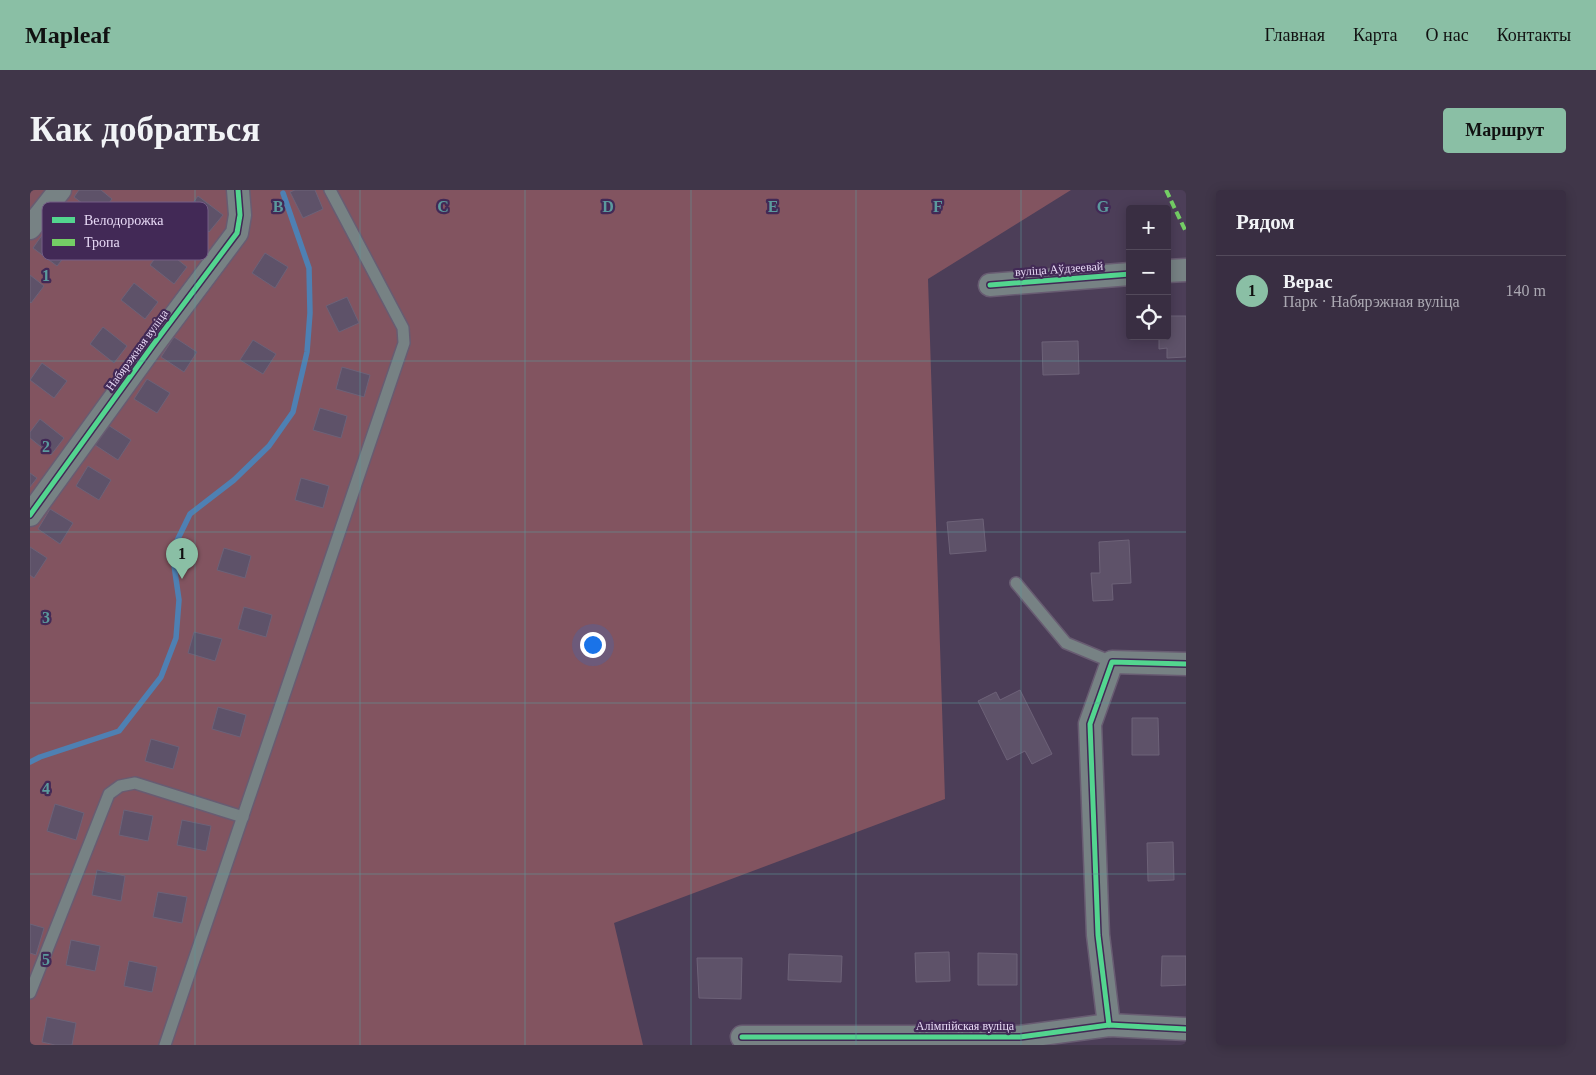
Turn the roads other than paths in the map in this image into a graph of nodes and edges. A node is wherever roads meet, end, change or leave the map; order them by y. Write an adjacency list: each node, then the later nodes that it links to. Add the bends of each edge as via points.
1 (60, 190): 4 (street)
2 (238, 190): 11 (street, Набярэжная вуліца, via 240,215 237,233)
3 (330, 190): 15 (lane, via 403,328 404,343)
4 (51, 202)
5 (42, 213): 6 (street)
6 (30, 228)
7 (1186, 270): 8 (street)
8 (1171, 271)
9 (1126, 274): 10 (street, вуліца Аўдзеевай)
10 (990, 285)
11 (30, 516)
12 (1016, 583): 13 (lane, via 1066,643)
13 (1112, 662): 14 (street); 17 (street, via 1090,724 1098,935)
14 (1186, 664)
15 (243, 817): 16 (lane, via 135,784 120,786 110,794); 20 (lane)
16 (30, 993)
17 (1109, 1026): 18 (street, Алімпійская вуліца); 19 (street, Алімпійская вуліца, via 1020,1037)
18 (1186, 1029)
19 (742, 1037)
20 (165, 1045)

